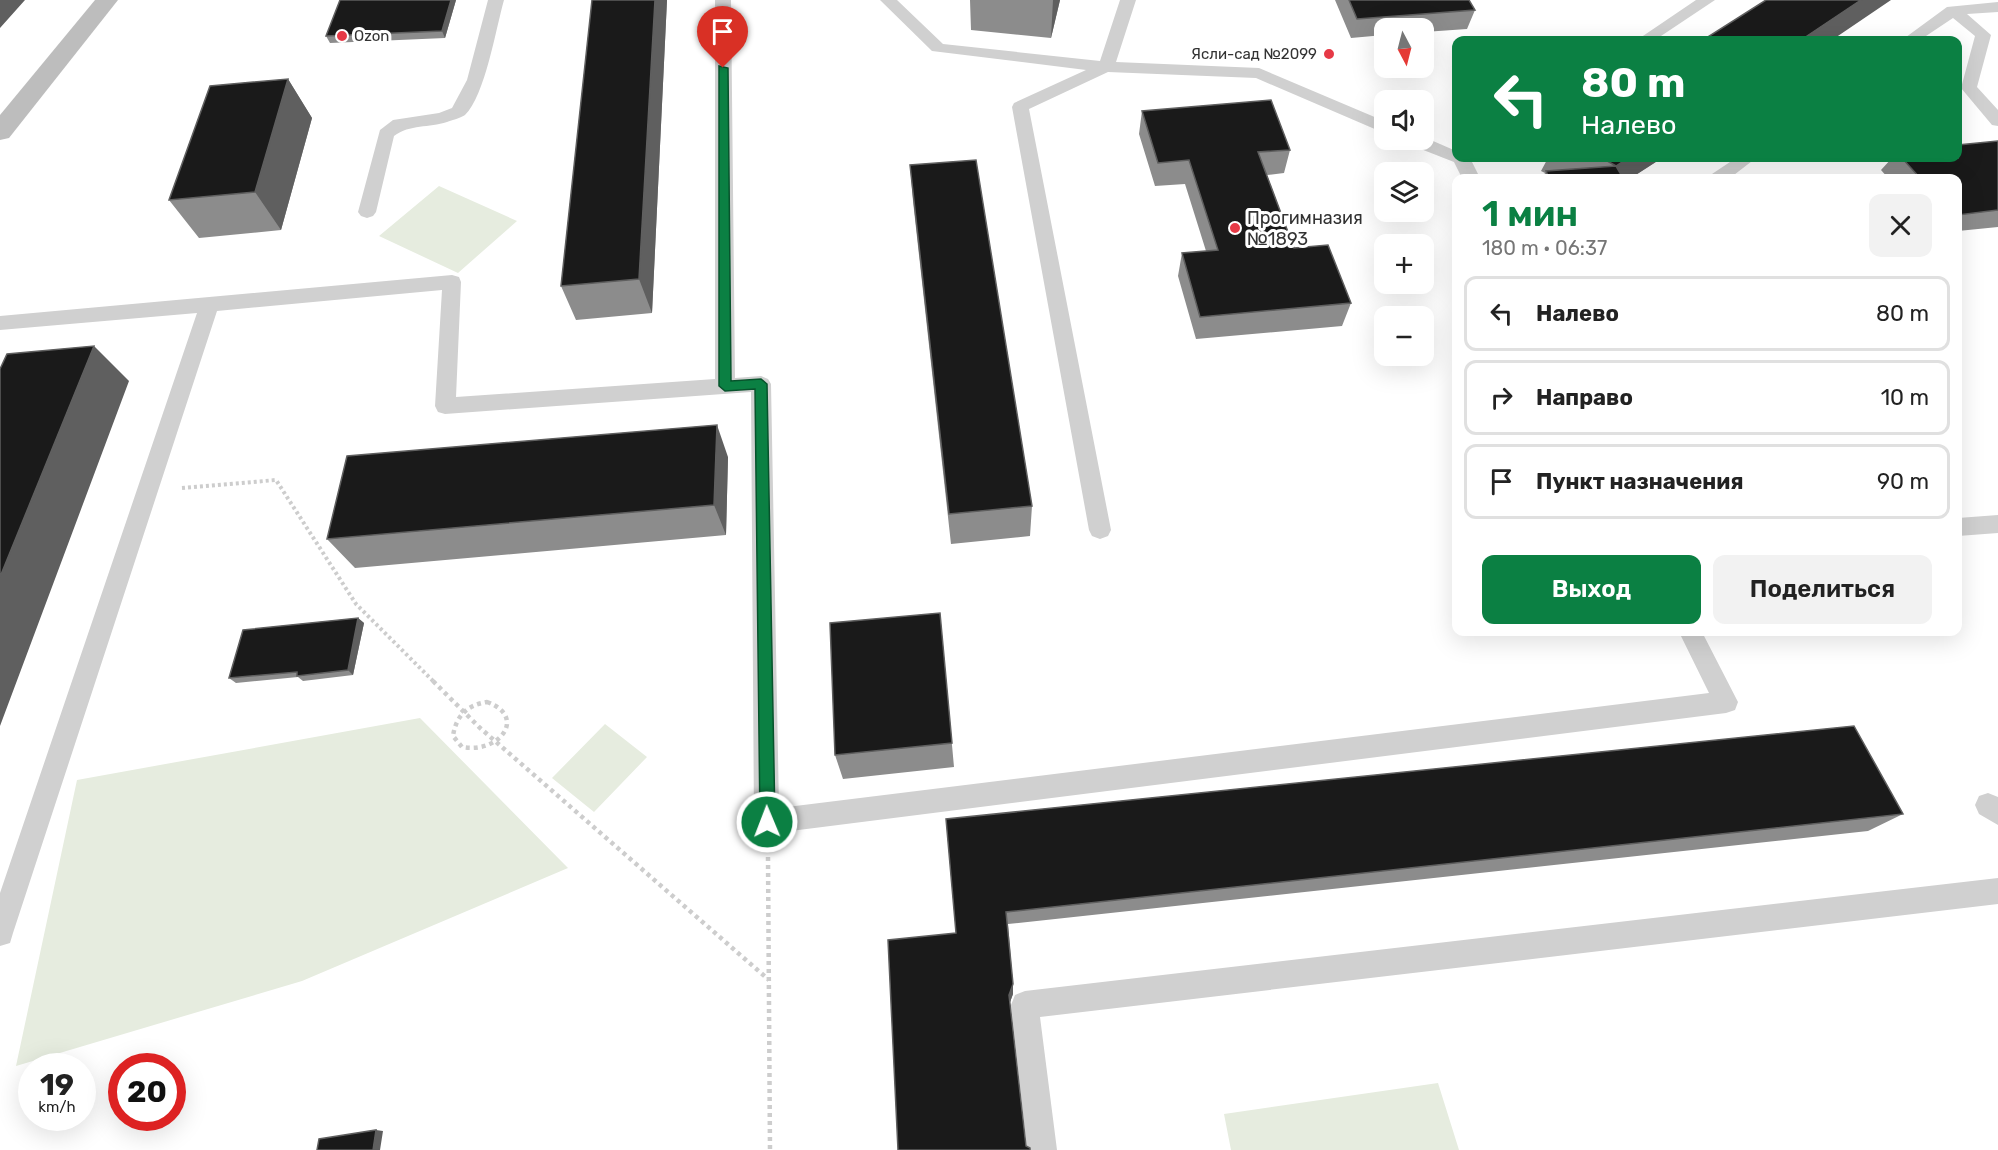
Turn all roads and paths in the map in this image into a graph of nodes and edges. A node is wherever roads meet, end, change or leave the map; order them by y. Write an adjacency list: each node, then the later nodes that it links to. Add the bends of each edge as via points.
1 (107, 0): 14 (main road)
2 (496, 0): 19 (lane, via 467,99 458,111 442,118 399,124 386,134)
3 (723, 0): 22 (lane)
4 (888, 0): 11 (lane, via 938,48)
5 (1128, 0): 11 (lane)
6 (1707, 0): 9 (lane)
7 (1998, 7): 8 (lane)
8 (1953, 10): 10 (lane); 12 (lane, via 1983,35 1969,88)
9 (1651, 36)
10 (1916, 36)
11 (1106, 67): 13 (lane, via 1259,73); 26 (lane, via 1020,107)
12 (1998, 121)
13 (1374, 123)
14 (0, 132)
15 (1434, 148): 16 (lane)
16 (1452, 155)
17 (1741, 162): 18 (lane)
18 (1724, 174)
19 (366, 212)
20 (209, 305): 21 (lane); 22 (lane, via 452,282 445,406); 23 (lane)
21 (0, 323)
22 (725, 386): 30 (lane, via 761,384)
23 (147, 491): 28 (path, via 276,480 356,604); 32 (lane)
24 (1998, 524): 25 (lane)
25 (1962, 527)
26 (1100, 530)
27 (1692, 636): 30 (lane, via 1726,702)
28 (464, 712): 29 (path); 29 (path, via 454,728 456,742 469,750); 29 (path, via 478,703 501,707 506,728)
29 (496, 742): 33 (path)
30 (767, 822): 33 (path)
31 (1998, 891): 35 (lane, via 1025,1005)
32 (0, 933)
33 (769, 980): 34 (path)
34 (770, 1150)
35 (1042, 1150)

